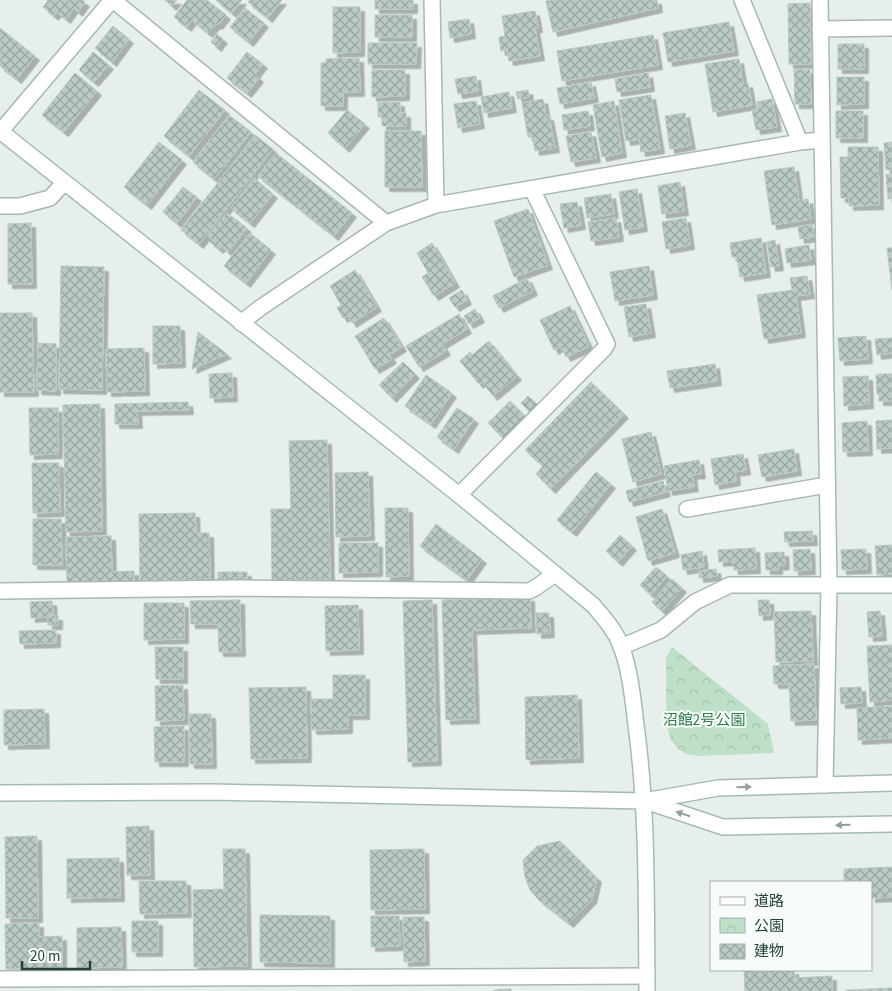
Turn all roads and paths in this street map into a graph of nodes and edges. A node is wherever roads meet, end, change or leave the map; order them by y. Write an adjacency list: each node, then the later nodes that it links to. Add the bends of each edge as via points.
1 (113, 0): 7 (street); 14 (street)
2 (432, 0): 12 (street)
3 (742, 0): 9 (street)
4 (820, 0): 6 (street)
5 (892, 28): 6 (street)
6 (820, 29): 8 (street)
7 (0, 132): 10 (street)
8 (822, 140): 9 (street); 16 (street)
9 (800, 142): 11 (street)
10 (64, 182): 13 (street, via 50,198 20,206); 15 (street)
11 (532, 189): 12 (street); 17 (street, via 607,344)
12 (436, 205): 14 (street)
13 (0, 206)
14 (386, 223): 15 (street)
15 (241, 323): 17 (street)
16 (827, 484): 18 (street); 20 (street)
17 (459, 496): 19 (street)
18 (687, 509)
19 (554, 574): 22 (street, via 529,591 240,588); 23 (street, via 593,606 610,626)
20 (829, 586): 21 (street); 23 (street, via 730,585 695,602 661,630); 25 (street)
21 (892, 586)
22 (0, 591)
23 (621, 647): 27 (street, via 631,685)
24 (892, 783): 25 (street)
25 (825, 785): 27 (street, one-way to 25, via 718,788)
26 (0, 793): 27 (street, via 212,792)
27 (644, 801): 28 (street, one-way to 27, via 723,827); 31 (street)
28 (892, 824)
29 (0, 979): 32 (street)
30 (459, 984): 31 (street); 32 (street)
31 (647, 984)
32 (131, 985)

